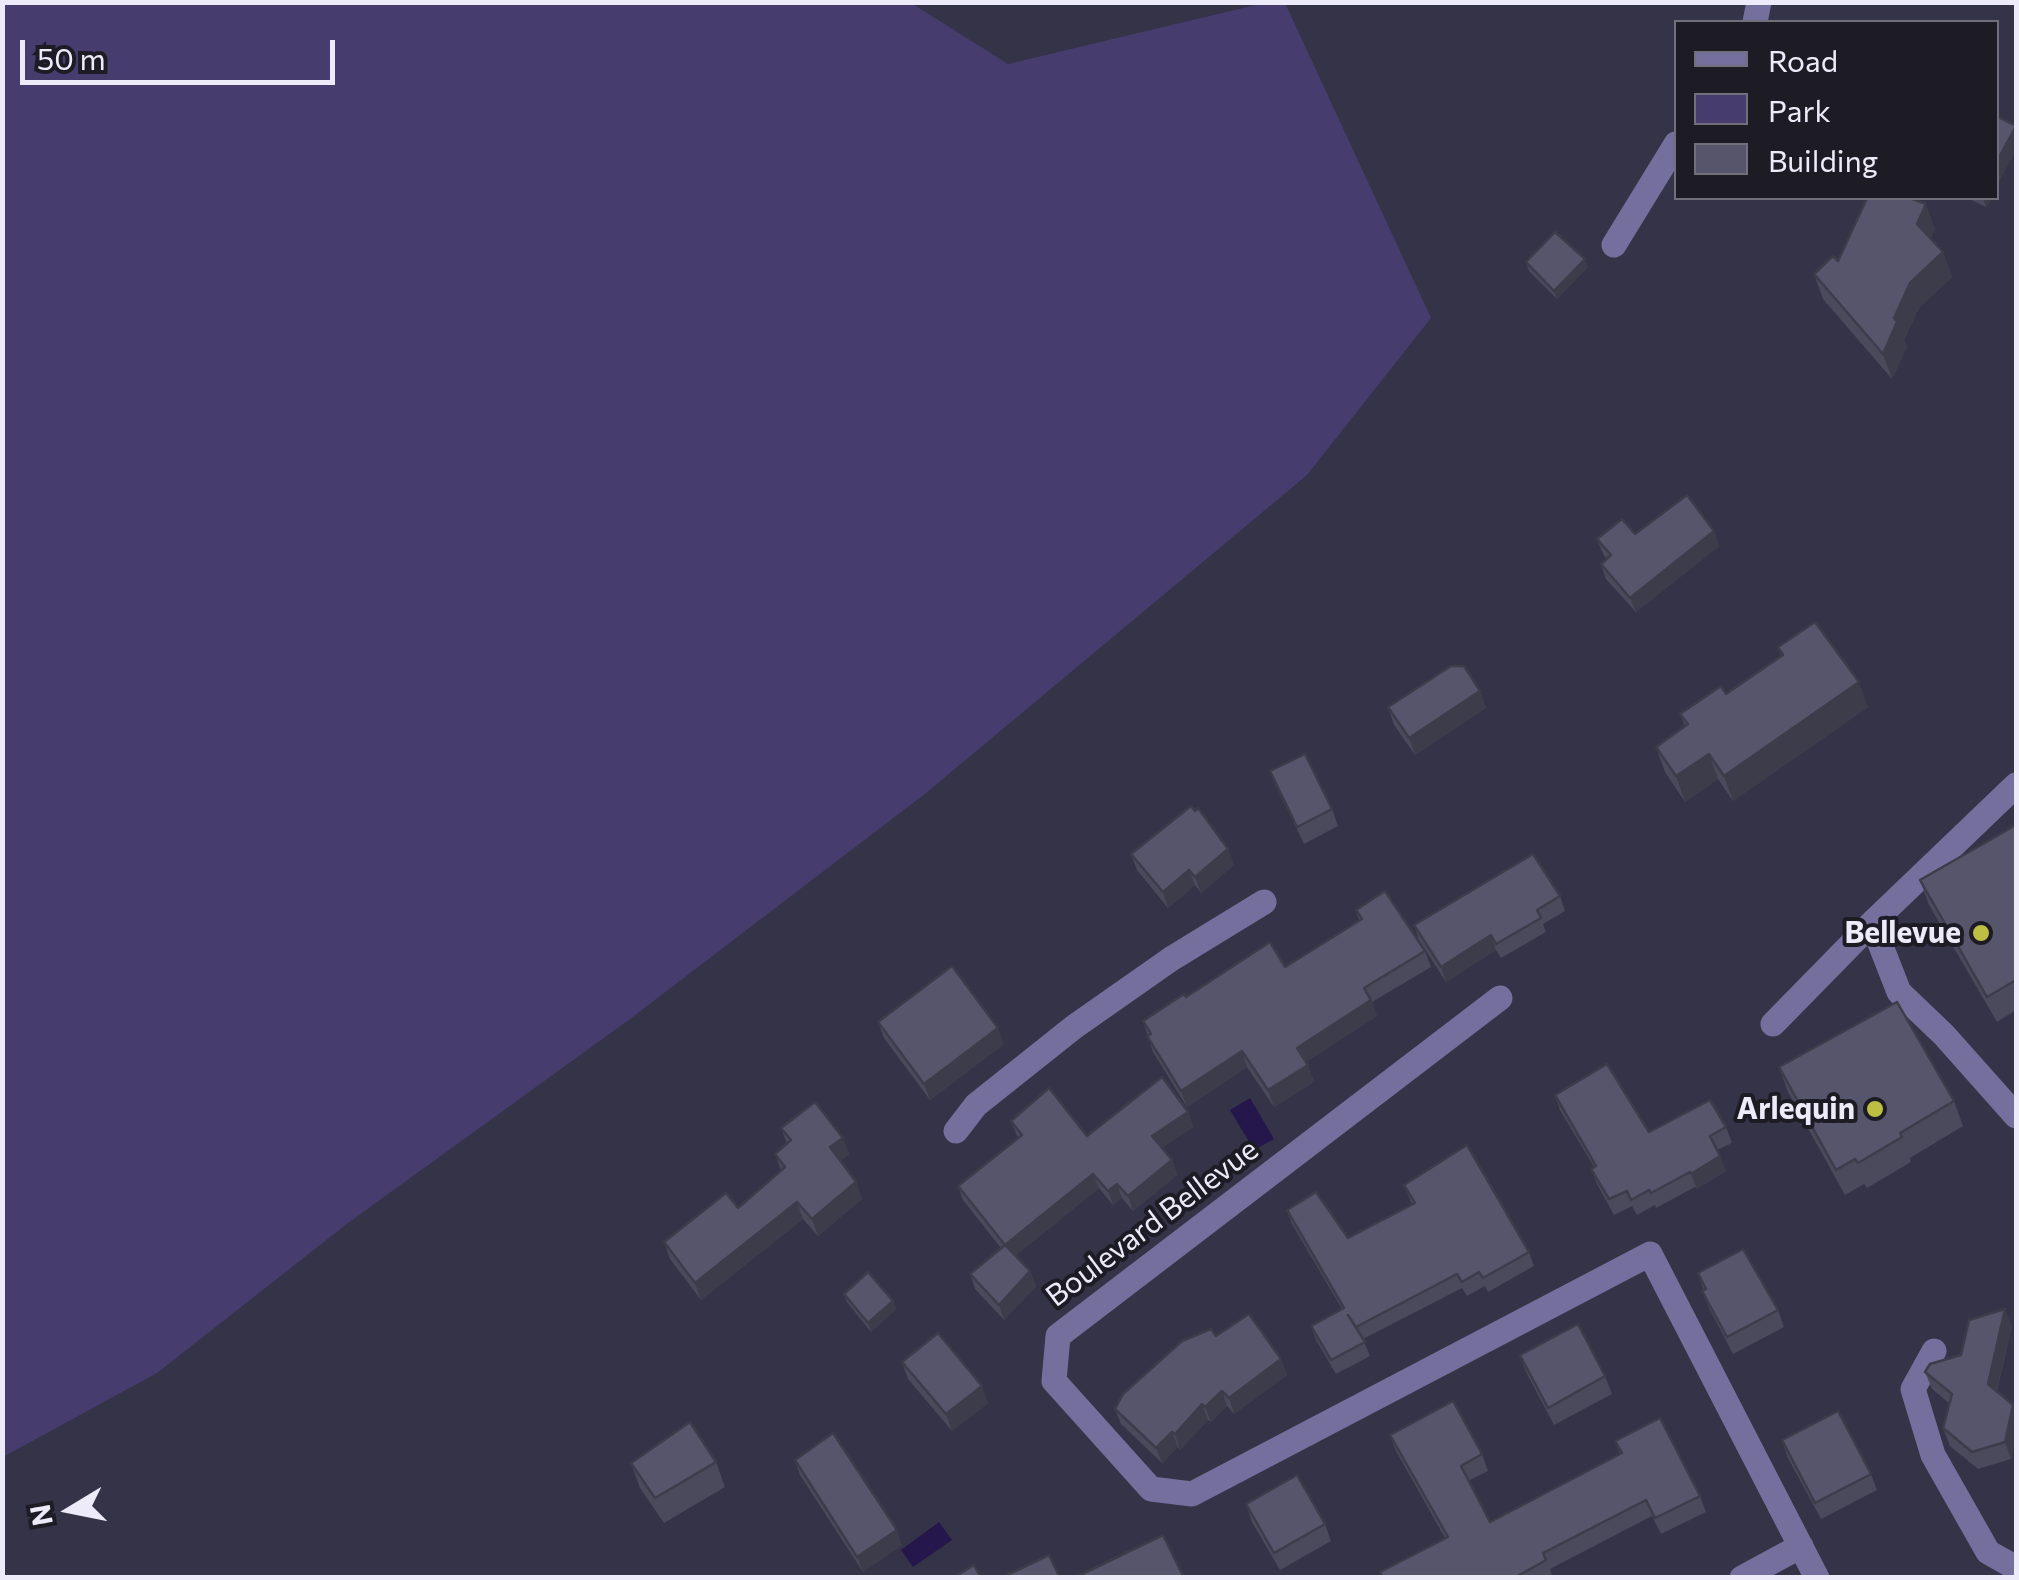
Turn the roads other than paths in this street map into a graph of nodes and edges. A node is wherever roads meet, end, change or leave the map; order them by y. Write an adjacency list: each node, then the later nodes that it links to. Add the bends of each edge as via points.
1 (1674, 147): 2 (street)
2 (1614, 245)
3 (2016, 785): 5 (street)
4 (1264, 902): 9 (street, via 1074,1027 976,1105)
5 (1872, 922): 7 (street); 8 (street, via 1899,992)
6 (1500, 998): 11 (street, Boulevard Bellevue, via 1058,1336 1054,1381 1152,1488 1192,1494 1650,1254)
7 (1773, 1024)
8 (2016, 1116)
9 (956, 1130)
10 (1934, 1351): 12 (street, via 1913,1389 1933,1455 1988,1552)
11 (1801, 1546): 13 (street); 14 (street)
12 (2016, 1568)
13 (1742, 1578)
14 (1817, 1578)

